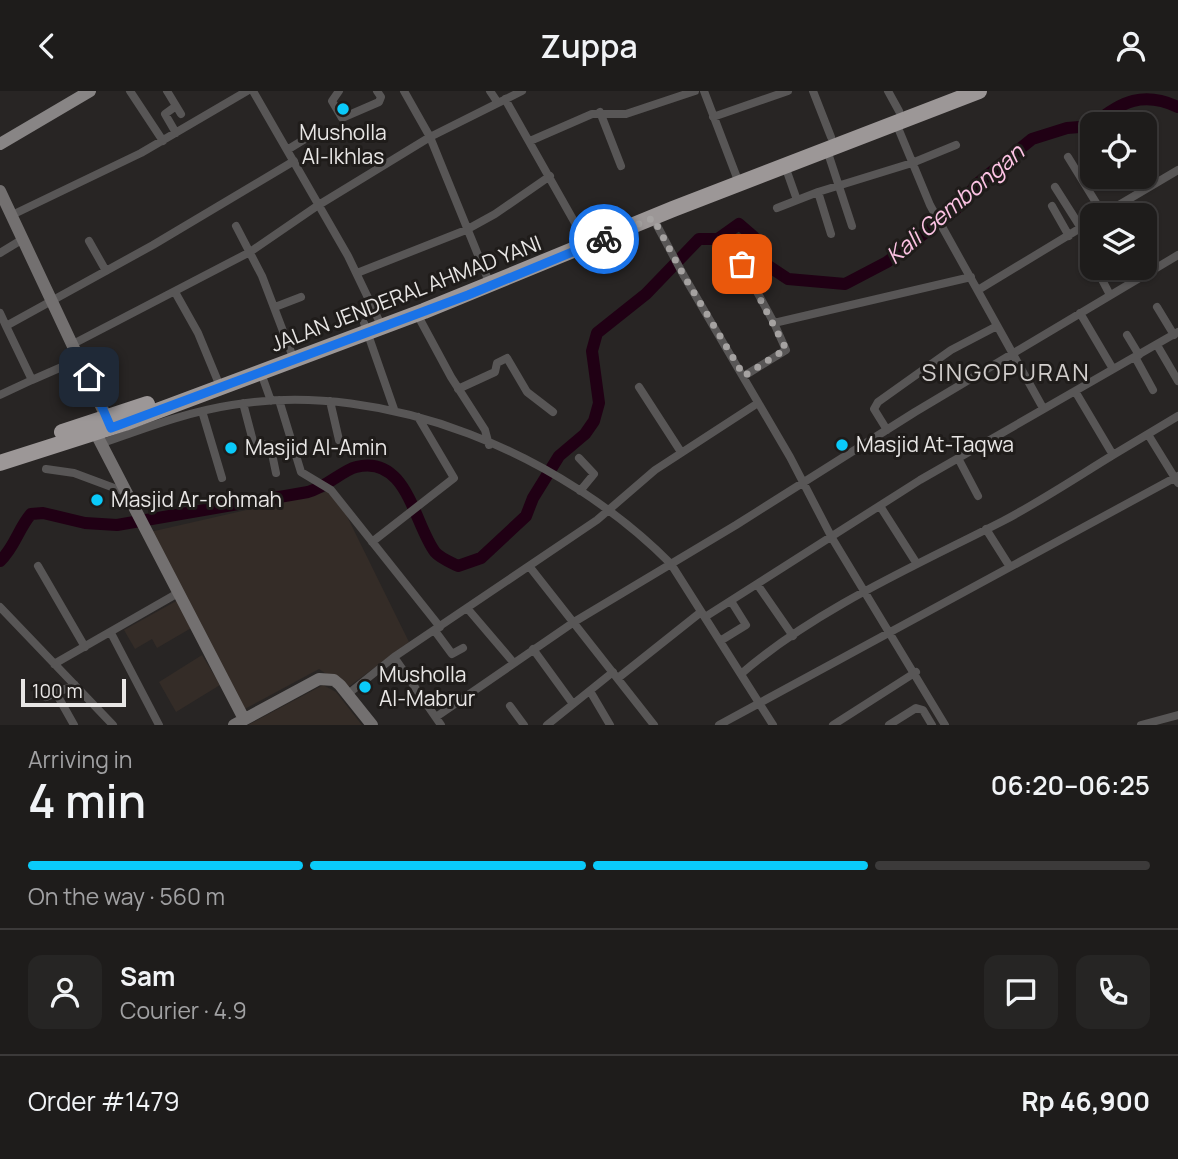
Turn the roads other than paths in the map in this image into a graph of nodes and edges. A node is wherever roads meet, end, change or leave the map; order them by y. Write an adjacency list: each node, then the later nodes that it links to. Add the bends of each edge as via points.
1 (90, 91): 29 (main road)
2 (130, 91): 26 (street)
3 (167, 91): 24 (street, via 179,110 164,114)
4 (247, 91): 24 (street)
5 (265, 91): 18 (street)
6 (339, 91): 7 (street, via 332,101 342,118 379,102 382,97)
7 (377, 91)
8 (404, 91): 25 (street)
9 (489, 91): 19 (street)
10 (522, 91): 19 (street)
11 (695, 91): 20 (street, via 626,114)
12 (704, 91): 21 (street)
13 (788, 91): 21 (street)
14 (813, 91): 28 (street)
15 (888, 91): 22 (street)
16 (952, 91): 22 (highway, JALAN JENDERAL AHMAD YANI)
17 (979, 91): 22 (highway, JALAN JENDERAL AHMAD YANI)
18 (255, 93): 31 (street)
19 (501, 101): 25 (street); 27 (street)
20 (600, 112): 27 (street); 35 (street)
21 (713, 117): 39 (street)
22 (897, 117): 28 (highway, JALAN JENDERAL AHMAD YANI); 34 (street)
23 (318, 131): 31 (street)
24 (176, 134): 26 (street)
25 (430, 137): 47 (street); 56 (street)
26 (163, 141): 50 (street)
27 (530, 141): 38 (street)
28 (829, 143): 36 (highway, JALAN JENDERAL AHMAD YANI); 39 (highway, JALAN JENDERAL AHMAD YANI); 40 (street)
29 (0, 144)
30 (956, 145): 34 (street)
31 (287, 150): 33 (street)
32 (1068, 157): 45 (street)
33 (294, 161): 47 (street); 66 (street)
34 (912, 163): 40 (street); 69 (street)
35 (621, 166)
36 (785, 166): 39 (highway, JALAN JENDERAL AHMAD YANI); 44 (street)
37 (1178, 170): 46 (street)
38 (550, 176): 56 (street); 61 (street)
39 (737, 178): 51 (highway, JALAN JENDERAL AHMAD YANI); 61 (highway, JALAN JENDERAL AHMAD YANI)
40 (839, 185): 43 (street); 53 (street)
41 (1055, 187): 54 (street)
42 (0, 191): 50 (street)
43 (818, 192): 44 (street); 57 (street)
44 (797, 200): 49 (street)
45 (1095, 203)
46 (1122, 203)
47 (320, 204): 62 (street); 67 (street)
48 (1052, 206): 58 (street)
49 (776, 208)
50 (12, 215): 59 (street)
51 (653, 218): 61 (highway, JALAN JENDERAL AHMAD YANI); 95 (street)
52 (236, 226): 62 (street)
53 (852, 226)
54 (1080, 226)
55 (1080, 229): 58 (street)
56 (466, 230): 67 (street); 68 (street)
57 (831, 234)
58 (1069, 236): 71 (street)
59 (23, 239): 63 (street); 75 (street)
60 (89, 241): 66 (street)
61 (585, 241): 68 (highway, JALAN JENDERAL AHMAD YANI); 80 (highway, JALAN JENDERAL AHMAD YANI)
62 (250, 252): 72 (street); 76 (street)
63 (0, 253)
64 (1178, 255): 73 (street)
65 (742, 264): 81 (street)
66 (106, 271): 75 (street)
67 (357, 273): 82 (street)
68 (487, 277): 82 (highway, JALAN JENDERAL AHMAD YANI)
69 (971, 277): 71 (street); 81 (street)
70 (1102, 280): 73 (street)
71 (978, 289): 84 (street)
72 (175, 292): 87 (street); 96 (street)
73 (1110, 296): 79 (street)
74 (301, 297): 76 (street)
75 (51, 299): 83 (street); 87 (street)
76 (275, 307): 89 (street)
77 (1157, 307): 85 (street)
78 (0, 313): 83 (street)
79 (1080, 313): 90 (street); 93 (street)
80 (417, 314): 82 (highway, JALAN JENDERAL AHMAD YANI); 100 (street)
81 (774, 323): 95 (street, via 786,350)
82 (373, 325): 89 (highway, JALAN JENDERAL AHMAD YANI); 94 (highway, JALAN JENDERAL AHMAD YANI); 109 (street)
83 (6, 326): 97 (street)
84 (997, 326): 90 (street); 115 (street, via 951,350 874,405)
85 (1176, 334): 88 (street)
86 (1127, 335): 91 (street)
87 (73, 344): 92 (street)
88 (1157, 345): 91 (street); 98 (street)
89 (291, 352): 96 (highway, JALAN JENDERAL AHMAD YANI)
90 (1012, 353): 108 (street); 115 (street)
91 (1137, 356): 93 (street); 101 (street)
92 (80, 359): 97 (street); 114 (street)
93 (1113, 369): 102 (street)
94 (261, 373): 104 (street); 114 (highway, JALAN JENDERAL AHMAD YANI)
95 (744, 376): 107 (street)
96 (217, 379): 114 (highway, JALAN JENDERAL AHMAD YANI)
97 (32, 380): 103 (street)
98 (1178, 381)
99 (639, 387): 120 (street)
100 (458, 389): 111 (street, via 495,372 495,365 507,358 527,392); 119 (street, via 485,430)
101 (1153, 390)
102 (1075, 391): 108 (street); 122 (street)
103 (0, 395)
104 (275, 401): 105 (street); 106 (street); 138 (street, via 298,466 306,476 328,487)
105 (330, 401): 109 (street); 118 (street)
106 (243, 403): 110 (street); 127 (street, via 254,445 270,444)
107 (758, 403): 120 (street); 130 (street)
108 (1043, 408): 124 (street)
109 (394, 409): 113 (street)
110 (202, 411): 116 (street); 128 (street)
111 (554, 412)
112 (1178, 416): 117 (street)
113 (418, 417): 119 (street); 138 (street, via 454,478)
114 (109, 422): 116 (highway, JALAN JENDERAL AHMAD YANI)
115 (887, 430): 130 (street)
116 (95, 433): 121 (highway, JALAN JENDERAL AHMAD YANI); 125 (highway, JALAN JENDERAL AHMAD YANI); 132 (street)
117 (1149, 436): 122 (street); 129 (street)
118 (339, 440)
119 (489, 445): 131 (street)
120 (681, 452): 135 (street)
121 (0, 453)
122 (1113, 455): 136 (street)
123 (579, 458): 131 (street, via 594,474)
124 (958, 458): 133 (street); 134 (street)
125 (0, 463)
126 (46, 469): 132 (street, via 74,473)
127 (276, 473)
128 (222, 478)
129 (1177, 479): 143 (street)
130 (803, 483): 137 (street); 139 (street)
131 (580, 491): 135 (street)
132 (125, 492): 146 (street)
133 (978, 496)
134 (880, 506): 137 (street); 140 (street)
135 (610, 509): 139 (street); 142 (street)
136 (986, 529): 140 (street); 143 (street)
137 (832, 538): 144 (street); 145 (street)
138 (372, 542): 152 (street)
139 (671, 564): 150 (street); 151 (street)
140 (917, 564): 145 (street)
141 (38, 566): 157 (street)
142 (529, 566): 149 (street); 151 (street)
143 (1010, 567): 153 (street)
144 (757, 585): 147 (street); 155 (street)
145 (866, 592): 153 (street); 155 (street)
146 (178, 593): 154 (street); 177 (street)
147 (731, 601): 150 (street); 156 (street, via 746,625)
148 (0, 607): 162 (street)
149 (467, 608): 152 (street); 161 (street)
150 (703, 614): 156 (street); 165 (street)
151 (573, 622): 159 (street); 165 (street)
152 (437, 629): 158 (street, via 452,654); 160 (street)
153 (890, 632): 163 (street); 171 (street)
154 (111, 633): 157 (street); 181 (street)
155 (793, 636): 164 (street)
156 (720, 641): 164 (street)
157 (85, 647): 162 (street)
158 (463, 648)
159 (533, 649): 161 (street); 172 (street)
160 (394, 657): 169 (street); 176 (street)
161 (513, 662): 176 (street)
162 (54, 664): 166 (street)
163 (916, 672): 175 (street); 189 (street)
164 (741, 674): 171 (street)
165 (615, 675): 167 (street); 186 (street)
166 (75, 685): 168 (street); 180 (street)
167 (590, 691): 172 (street); 185 (street)
168 (56, 693): 170 (street); 179 (street)
169 (348, 694): 177 (street, via 334,680 319,678); 182 (street)
170 (46, 697)
171 (760, 702): 187 (street); 188 (street)
172 (573, 704): 184 (street)
173 (510, 706): 183 (street)
174 (1178, 715): 192 (street)
175 (940, 716): 178 (street); 191 (street)
176 (438, 721)
177 (239, 722)
178 (931, 724): 190 (street, via 923,710 916,709)
179 (74, 725)
180 (113, 725)
181 (159, 725)
182 (372, 725)
183 (524, 725)
184 (549, 725)
185 (610, 725)
186 (654, 725)
187 (719, 725)
188 (773, 725)
189 (833, 725)
190 (889, 725)
191 (945, 725)
192 (1141, 725)

